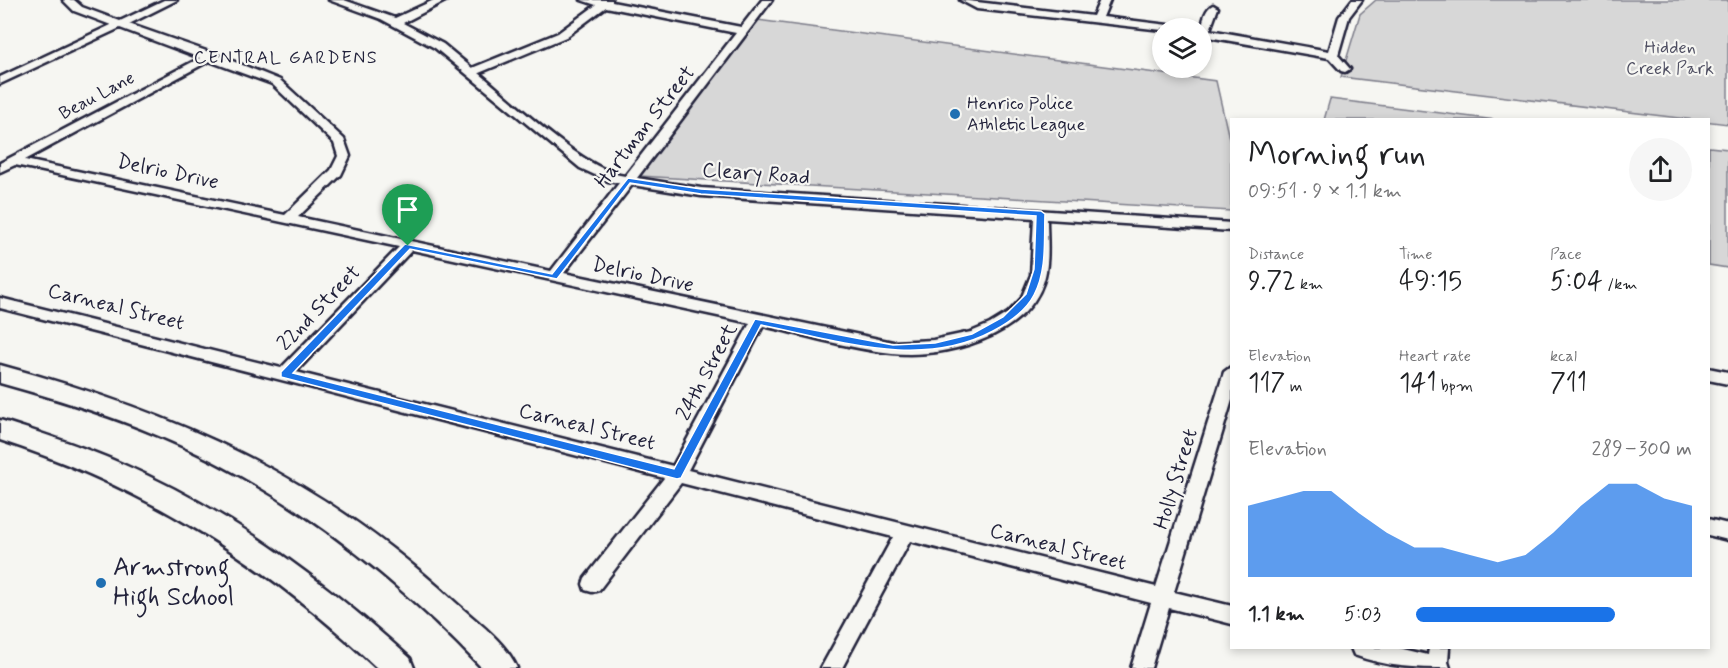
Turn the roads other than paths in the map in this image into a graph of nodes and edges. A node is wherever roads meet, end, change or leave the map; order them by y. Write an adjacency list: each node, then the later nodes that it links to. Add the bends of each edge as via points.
1 (68, 0): 16 (street, via 78,9)
2 (172, 0): 16 (street)
3 (334, 0): 15 (street, Cleary Road)
4 (442, 0): 15 (street)
5 (586, 0): 10 (street)
6 (767, 0): 18 (street, Hartman Street)
7 (965, 0): 11 (street, via 971,5)
8 (1105, 0): 14 (street)
9 (1357, 0): 20 (street, via 1344,17)
10 (607, 2): 18 (street); 23 (street, via 562,35)
11 (993, 4): 14 (street)
12 (1213, 8): 13 (street)
13 (1209, 18)
14 (1097, 19): 17 (street)
15 (396, 22): 23 (street, Cleary Road, via 439,46)
16 (120, 25): 21 (street); 24 (street)
17 (1152, 26)
18 (742, 31): 26 (street, Hartman Street)
19 (1212, 34): 20 (street)
20 (1333, 55): 22 (street)
21 (211, 56): 25 (street, Beau Lane); 28 (street, via 276,82 340,141 344,156 337,172)
22 (1345, 69)
23 (471, 72): 26 (street, Cleary Road, via 592,171)
24 (0, 81)
25 (6, 164): 28 (street, Delrio Drive)
26 (628, 181): 27 (street, Cleary Road, via 701,192); 31 (street, Hartman Street)
27 (1041, 214): 29 (street, Cleary Road); 33 (street, Delrio Drive, via 1039,269 1030,295 1006,320 975,336 935,347 893,348)
28 (287, 220): 30 (street, Delrio Drive)
29 (1230, 227)
30 (408, 246): 31 (street, Delrio Drive); 35 (street, 22nd Street)
31 (554, 277): 33 (street, Delrio Drive)
32 (0, 303): 35 (street, Carneal Street)
33 (758, 321): 40 (street, 24th Street)
34 (0, 374): 50 (highway, via 118,409 193,440 262,475 384,557)
35 (285, 374): 40 (street, Carneal Street)
36 (1710, 374): 37 (street)
37 (1728, 378)
38 (1230, 379): 45 (street, Holly Street)
39 (0, 430): 49 (highway, via 120,474 238,538 326,601)
40 (677, 475): 42 (street, Carneal Street); 44 (street, 24th Street)
41 (1710, 528): 43 (street)
42 (905, 532): 45 (street, Carneal Street); 51 (street)
43 (1728, 532)
44 (592, 584)
45 (1163, 598): 46 (street, Carneal Street); 52 (street, Holly Street)
46 (1230, 615)
47 (1365, 649): 53 (street)
48 (1439, 649): 53 (street)
49 (399, 668)
50 (502, 668)
51 (831, 668)
52 (1141, 668)
53 (1438, 668)

